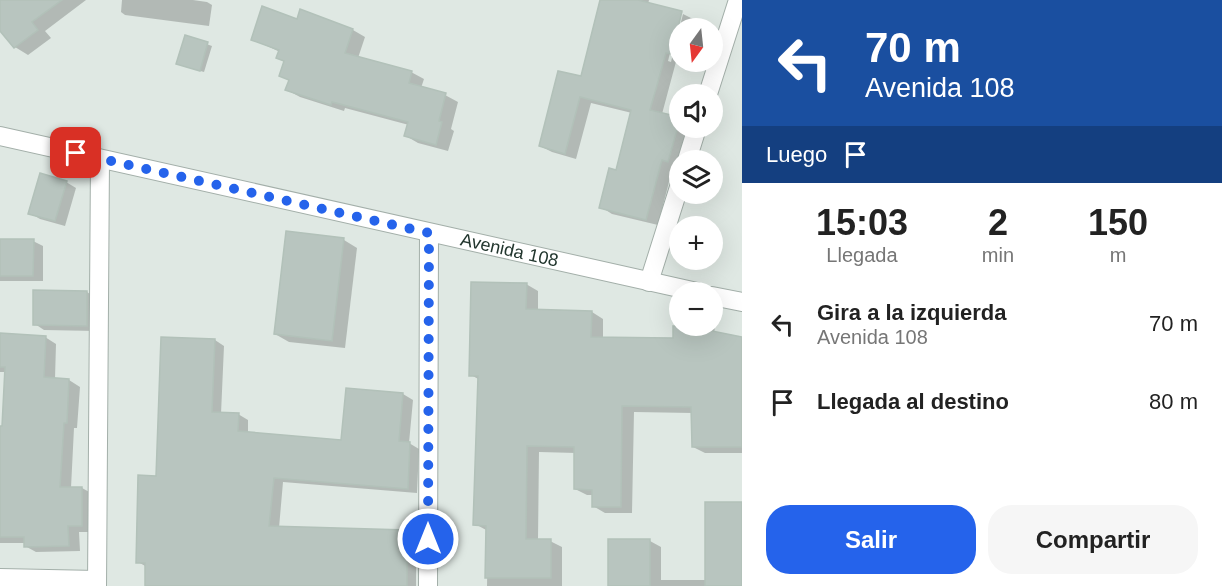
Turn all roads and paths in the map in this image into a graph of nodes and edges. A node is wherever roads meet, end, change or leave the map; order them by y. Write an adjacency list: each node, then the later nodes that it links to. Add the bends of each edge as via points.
1 (738, 0): 2 (street)
2 (711, 84)
3 (2, 135): 4 (street, Avenida 108)
4 (100, 159): 6 (street, Avenida 108); 12 (street)
5 (674, 204): 7 (street)
6 (429, 233): 7 (street, Avenida 108); 13 (street)
7 (649, 282): 8 (street, Avenida 108)
8 (669, 286)
9 (723, 298): 10 (street)
10 (742, 302)
11 (0, 578): 12 (street)
12 (97, 583)
13 (428, 586)

